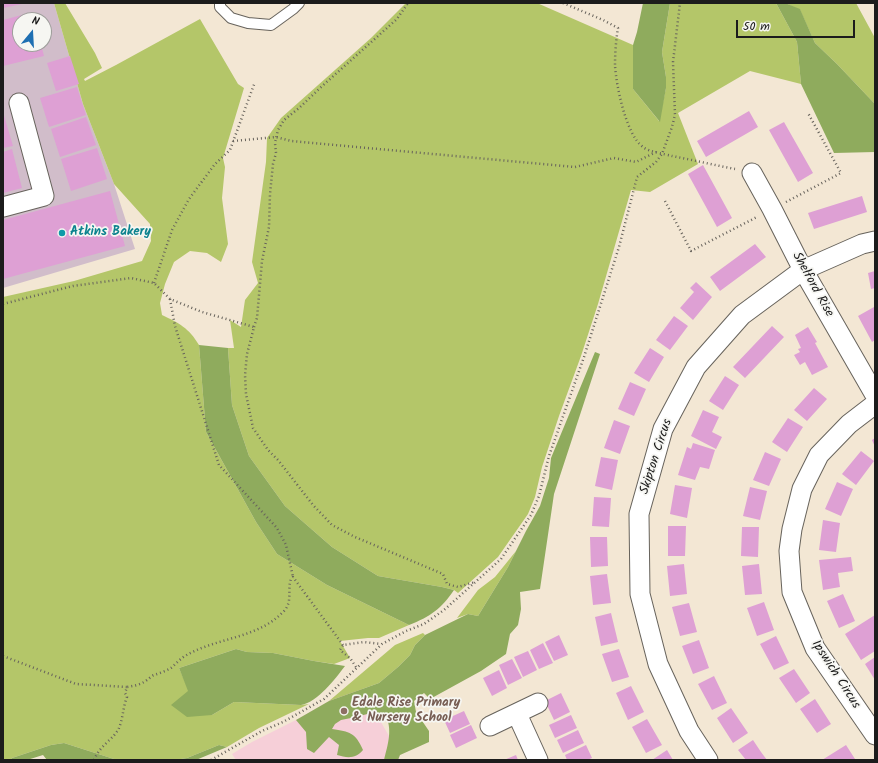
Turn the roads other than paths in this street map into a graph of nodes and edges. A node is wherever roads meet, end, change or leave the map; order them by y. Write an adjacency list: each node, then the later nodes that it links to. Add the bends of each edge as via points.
1 (220, 3): 2 (lane, via 231,18 271,25)
2 (299, 3)
3 (19, 103): 5 (street, via 44,196)
4 (752, 173): 7 (street, Shelford Rise)
5 (3, 207)
6 (875, 241): 7 (street, Skipton Circus, via 862,244)
7 (803, 270): 8 (street, Shelford Rise); 15 (street, Skipton Circus, via 742,315 696,367 664,429 639,514 640,594 658,664 689,731)
8 (875, 395)
9 (875, 404): 13 (street, Ipswich Circus, via 849,424 819,455 802,489 789,551 792,592 815,648)
10 (538, 703): 11 (street)
11 (517, 714): 12 (street); 14 (street)
12 (490, 726)
13 (875, 735)
14 (538, 760)
15 (708, 760)

